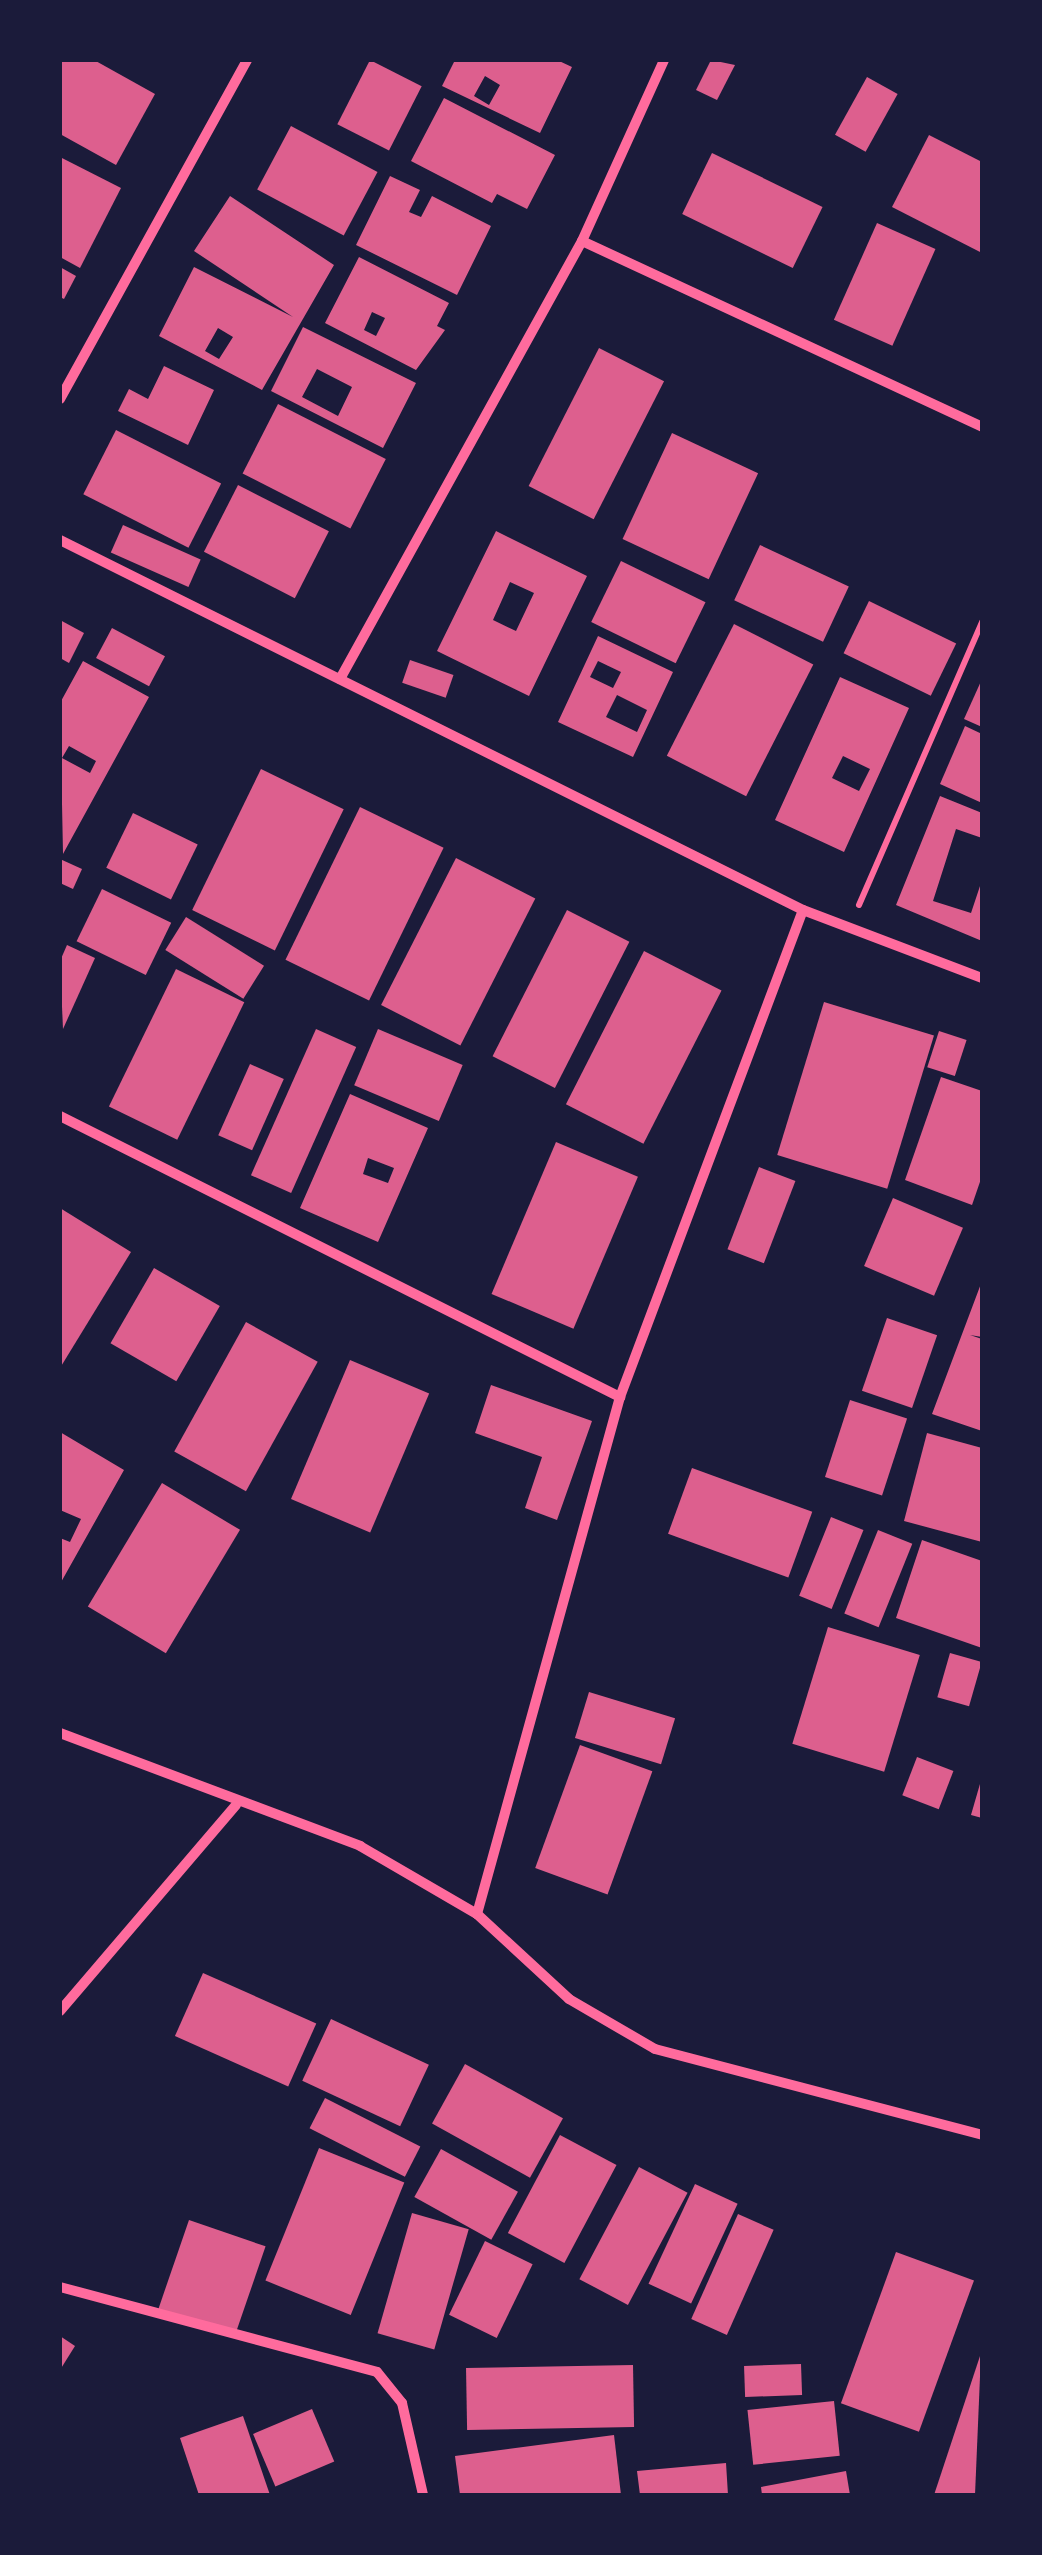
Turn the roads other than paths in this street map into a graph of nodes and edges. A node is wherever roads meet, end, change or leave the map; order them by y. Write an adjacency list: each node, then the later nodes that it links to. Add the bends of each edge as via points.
1 (247, 60): 4 (street)
2 (664, 60): 3 (street)
3 (582, 241): 5 (street); 7 (street)
4 (60, 399)
5 (982, 427)
6 (60, 540): 7 (street)
7 (340, 679): 8 (street)
8 (803, 910): 9 (street); 11 (street)
9 (982, 978)
10 (60, 1116): 11 (street)
11 (620, 1398): 14 (street)
12 (60, 1734): 13 (street)
13 (236, 1805): 14 (street, via 360,1846); 15 (street)
14 (478, 1914): 16 (street, via 569,1999 656,2049)
15 (60, 2011)
16 (982, 2134)
17 (60, 2287): 18 (street, via 378,2372 402,2403)
18 (423, 2495)

